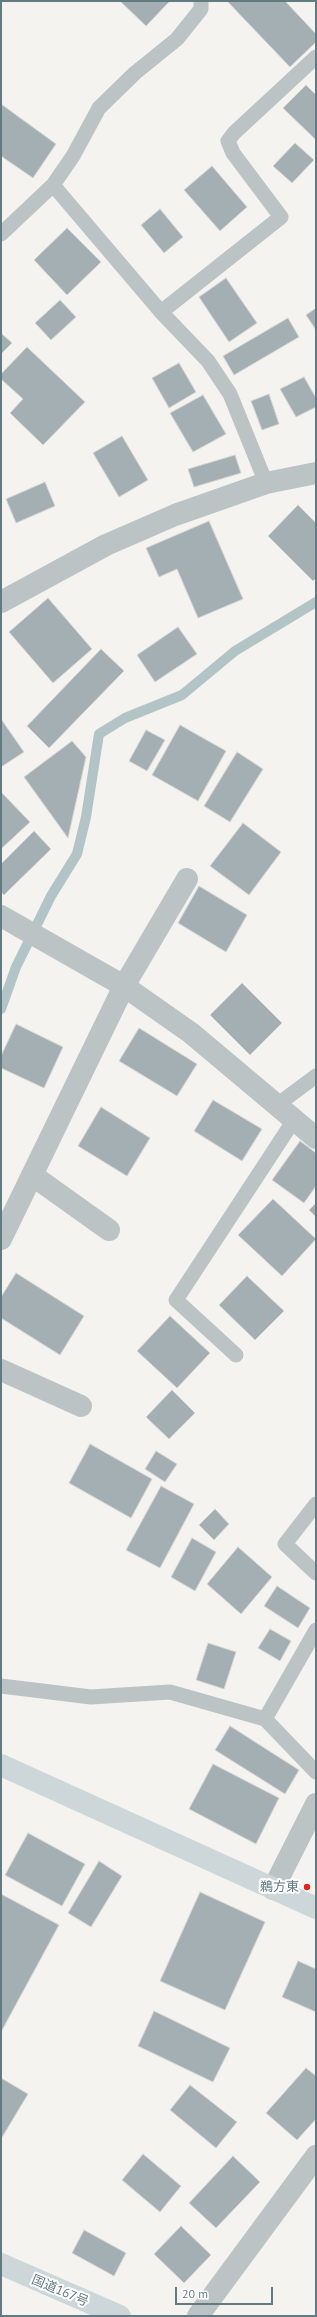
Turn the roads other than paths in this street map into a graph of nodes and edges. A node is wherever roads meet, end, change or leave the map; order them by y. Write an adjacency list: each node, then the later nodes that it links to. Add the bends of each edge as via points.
1 (201, 1): 3 (lane, via 201,9 177,39 135,73 99,108 73,156)
2 (316, 57): 5 (lane, via 228,141 233,153 281,217)
3 (53, 185): 4 (lane); 5 (lane)
4 (1, 234)
5 (161, 312): 7 (lane, via 208,361 230,394)
6 (316, 473): 7 (street)
7 (266, 483): 8 (street, via 175,515 106,546)
8 (1, 602)
9 (187, 879): 11 (street)
10 (7, 919): 11 (street)
11 (124, 986): 13 (street, via 191,1033); 16 (street)
12 (316, 1076): 13 (lane)
13 (277, 1105): 14 (street)
14 (294, 1120): 15 (street); 19 (lane, via 176,1300)
15 (316, 1138)
16 (32, 1175): 17 (street); 18 (street)
17 (109, 1230)
18 (1, 1239)
19 (236, 1355)
20 (1, 1370): 21 (street)
21 (80, 1406)
22 (316, 1504): 23 (lane, via 285,1544)
23 (316, 1573)
24 (316, 1630): 26 (lane)
25 (1, 1686): 26 (lane, via 91,1697 170,1692)
26 (265, 1719): 28 (lane)
27 (1, 1765): 30 (main road)
28 (316, 1772)
29 (316, 1804): 30 (street)
30 (273, 1889): 31 (main road)
31 (316, 1908)
32 (316, 2156): 35 (street)
33 (1, 2264): 34 (main road, 国道167号)
34 (120, 2316)
35 (198, 2316)

